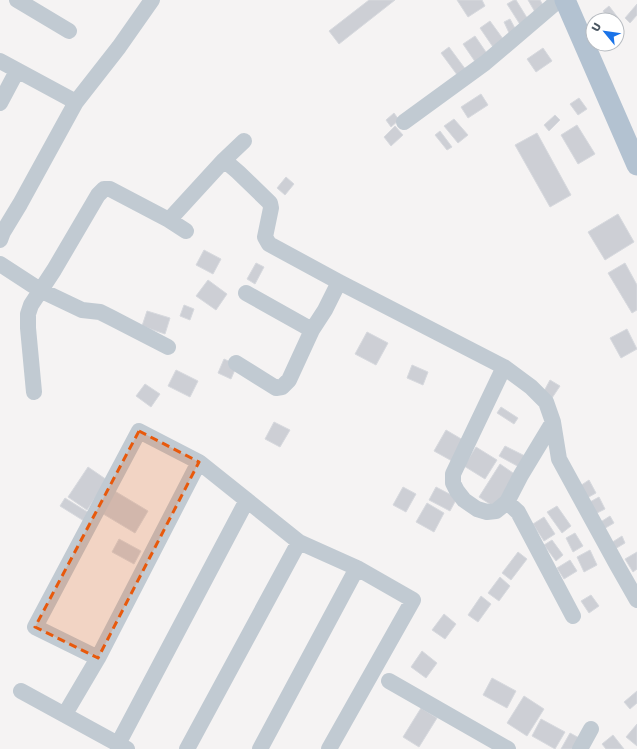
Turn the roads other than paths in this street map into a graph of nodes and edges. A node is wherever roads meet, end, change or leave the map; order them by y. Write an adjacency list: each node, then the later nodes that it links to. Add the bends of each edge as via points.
1 (17, 0): 5 (street)
2 (152, 0): 8 (street)
3 (559, 0): 10 (street, via 484,63)
4 (564, 0): 13 (main road)
5 (69, 31)
6 (0, 61): 7 (street)
7 (18, 71): 8 (street); 9 (street)
8 (76, 102): 16 (street)
9 (0, 103)
10 (404, 122)
11 (244, 141): 12 (street)
12 (224, 160): 14 (street); 18 (street, via 270,203 265,237 269,244)
13 (637, 165)
14 (169, 220): 15 (street); 19 (street, via 110,189 104,189)
15 (186, 231)
16 (0, 240)
17 (0, 264): 19 (street)
18 (339, 282): 21 (street); 24 (street)
19 (40, 290): 22 (street, via 82,310 100,312); 25 (street, via 28,314)
20 (246, 293): 21 (street)
21 (312, 330): 23 (street, via 289,380 282,387 276,388)
22 (168, 347)
23 (236, 363)
24 (504, 367): 26 (street, via 546,402); 29 (street, via 453,474 453,483 464,500 476,509 496,511)
25 (34, 392)
26 (552, 422): 29 (street); 32 (street, via 559,458)
27 (199, 462): 28 (street); 34 (street); 34 (street, via 139,431 35,627)
28 (247, 500): 30 (street); 39 (street)
29 (507, 502): 33 (street, via 518,512)
30 (299, 542): 31 (street); 40 (street)
31 (357, 568): 41 (street); 42 (street, via 413,600)
32 (637, 600)
33 (573, 616)
34 (98, 658): 37 (street)
35 (389, 681): 43 (street)
36 (21, 691): 37 (street)
37 (64, 714): 39 (street)
38 (591, 729): 44 (street)
39 (123, 746)
40 (187, 749)
41 (260, 749)
42 (329, 749)
43 (508, 749)
44 (580, 749)

